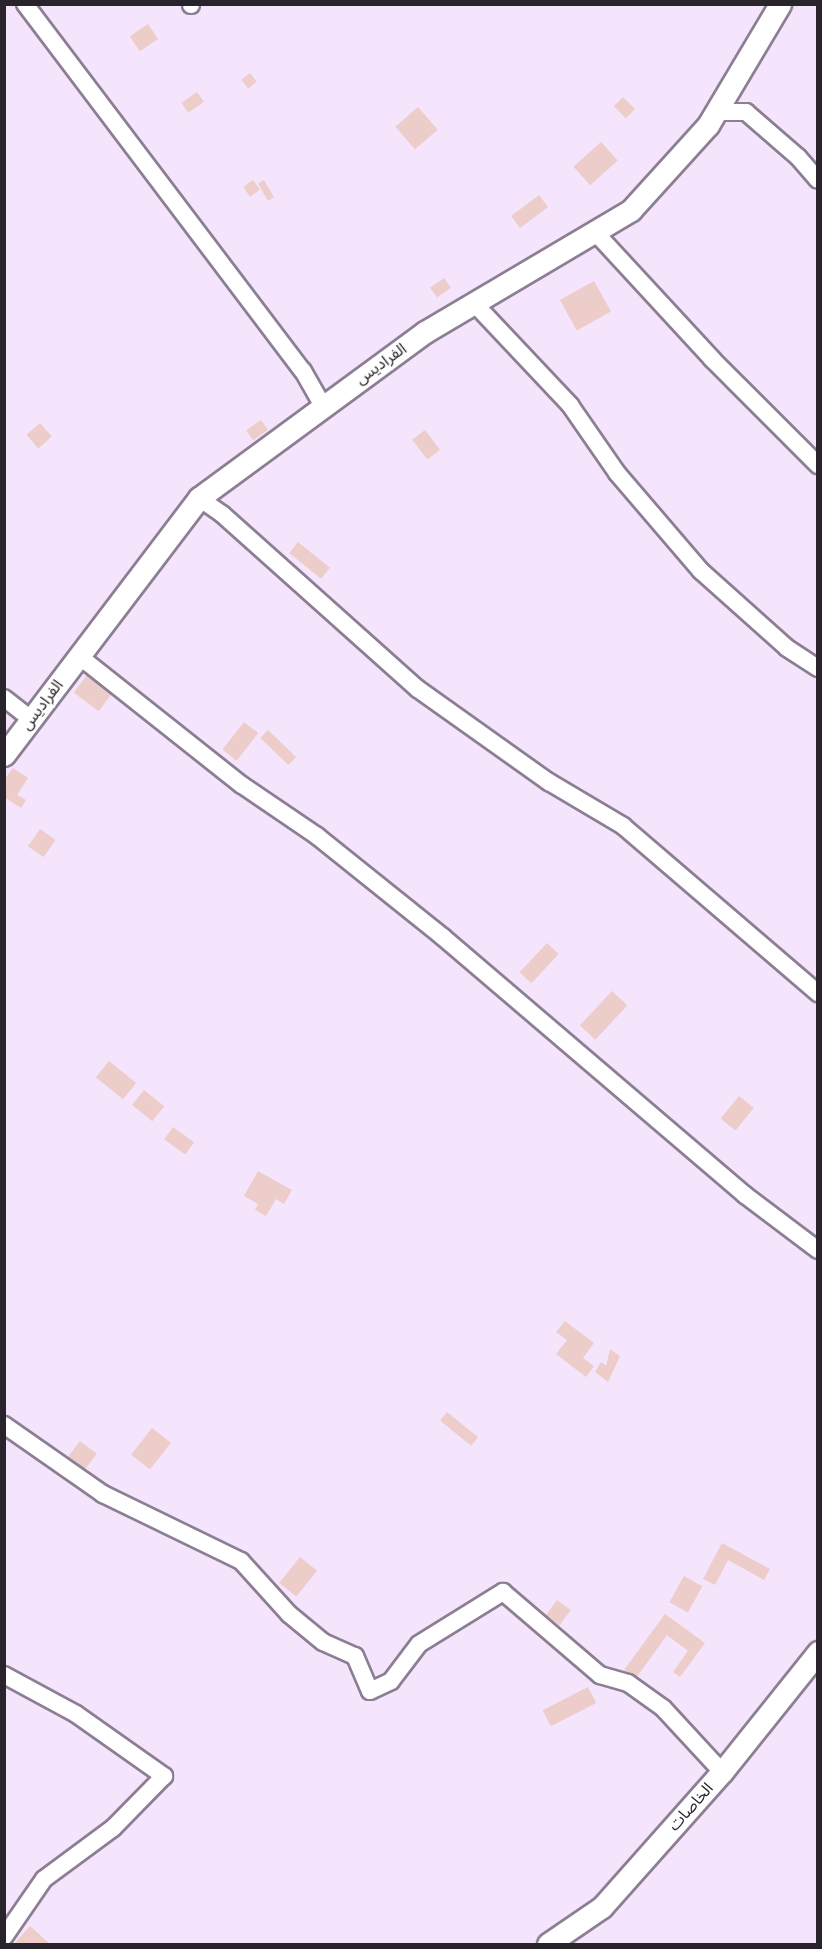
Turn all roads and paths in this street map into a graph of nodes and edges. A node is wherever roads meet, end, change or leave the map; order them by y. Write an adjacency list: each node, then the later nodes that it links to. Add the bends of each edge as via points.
1 (25, 4): 7 (street, via 303,371)
2 (780, 4): 3 (street, الفراديس)
3 (715, 112): 4 (street, via 746,112); 5 (street, الفراديس, via 631,210)
4 (818, 180)
5 (595, 232): 6 (street, الفراديس); 8 (street, via 712,359)
6 (474, 303): 7 (street, الفراديس, via 424,332); 11 (street, via 570,405 617,473 701,571 787,648)
7 (323, 406): 9 (street, الفراديس)
8 (818, 465)
9 (199, 498): 10 (street, الفراديس); 15 (street, via 222,514 418,689 549,782 623,826)
10 (79, 656): 13 (street, الفراديس); 16 (street, via 242,785 335,850 745,1195)
11 (818, 669)
12 (4, 698): 13 (street)
13 (31, 720): 14 (street, الفراديس)
14 (4, 755)
15 (818, 993)
16 (818, 1250)
17 (4, 1425): 20 (street, via 103,1494 241,1561 323,1642 356,1656 370,1691 391,1681 419,1644 502,1592 600,1675 628,1683 663,1708)
18 (818, 1652): 20 (street, الخاصات)
19 (4, 1674): 21 (street, via 76,1714 164,1776 113,1828 44,1879)
20 (723, 1772): 22 (street, الخاصات, via 602,1907)
21 (4, 1937)
22 (548, 1944)

